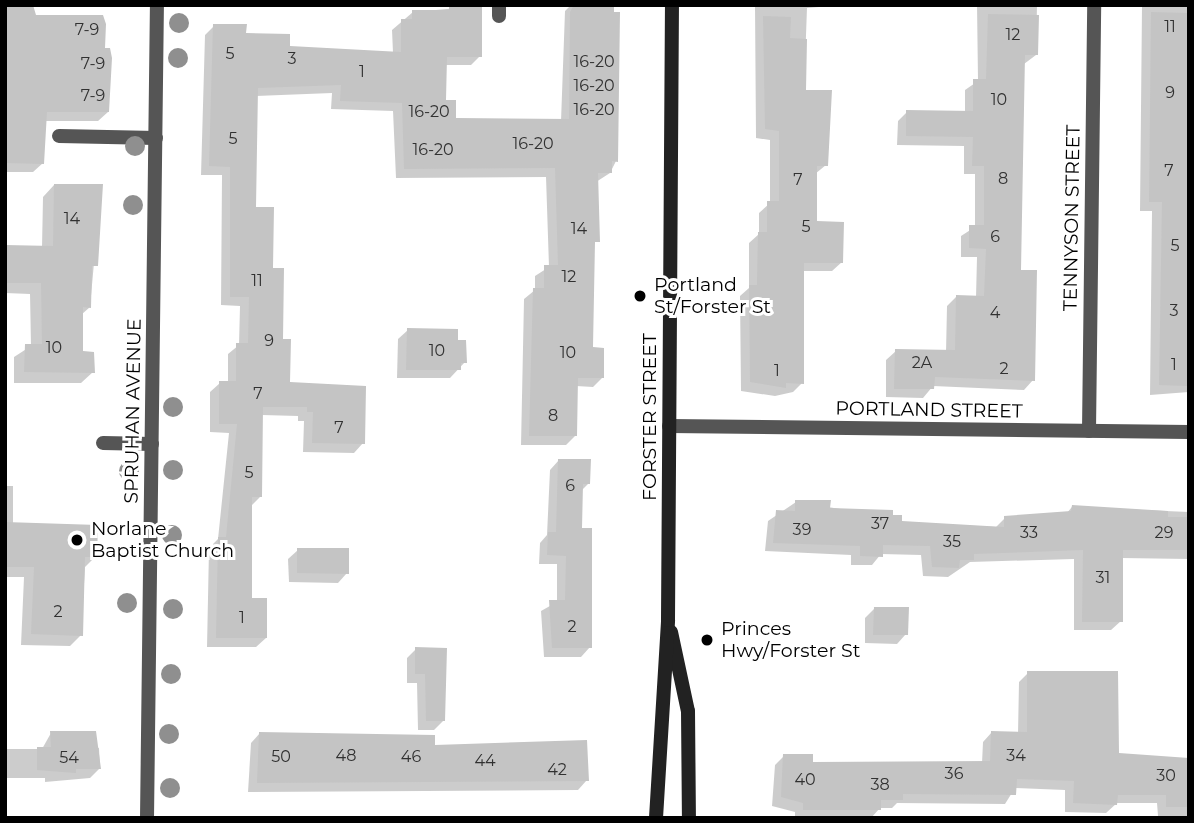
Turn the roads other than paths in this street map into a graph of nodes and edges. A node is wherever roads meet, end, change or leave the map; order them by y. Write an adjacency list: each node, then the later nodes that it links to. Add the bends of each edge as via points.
1 (158, 5): 5 (street, SPRUHAN AVENUE)
2 (673, 5): 6 (street, FORSTER STREET)
3 (1094, 5): 7 (street, TENNYSON STREET)
4 (59, 136): 5 (street)
5 (156, 138): 10 (street, SPRUHAN AVENUE)
6 (669, 426): 7 (street, PORTLAND STREET); 11 (street, FORSTER STREET)
7 (1089, 431): 8 (street, PORTLAND STREET)
8 (1189, 432)
9 (103, 443): 10 (street)
10 (152, 444): 12 (street, SPRUHAN AVENUE)
11 (668, 620): 13 (street, FORSTER STREET); 14 (street, FORSTER STREET, via 688,711)
12 (147, 818)
13 (656, 818)
14 (689, 818)

